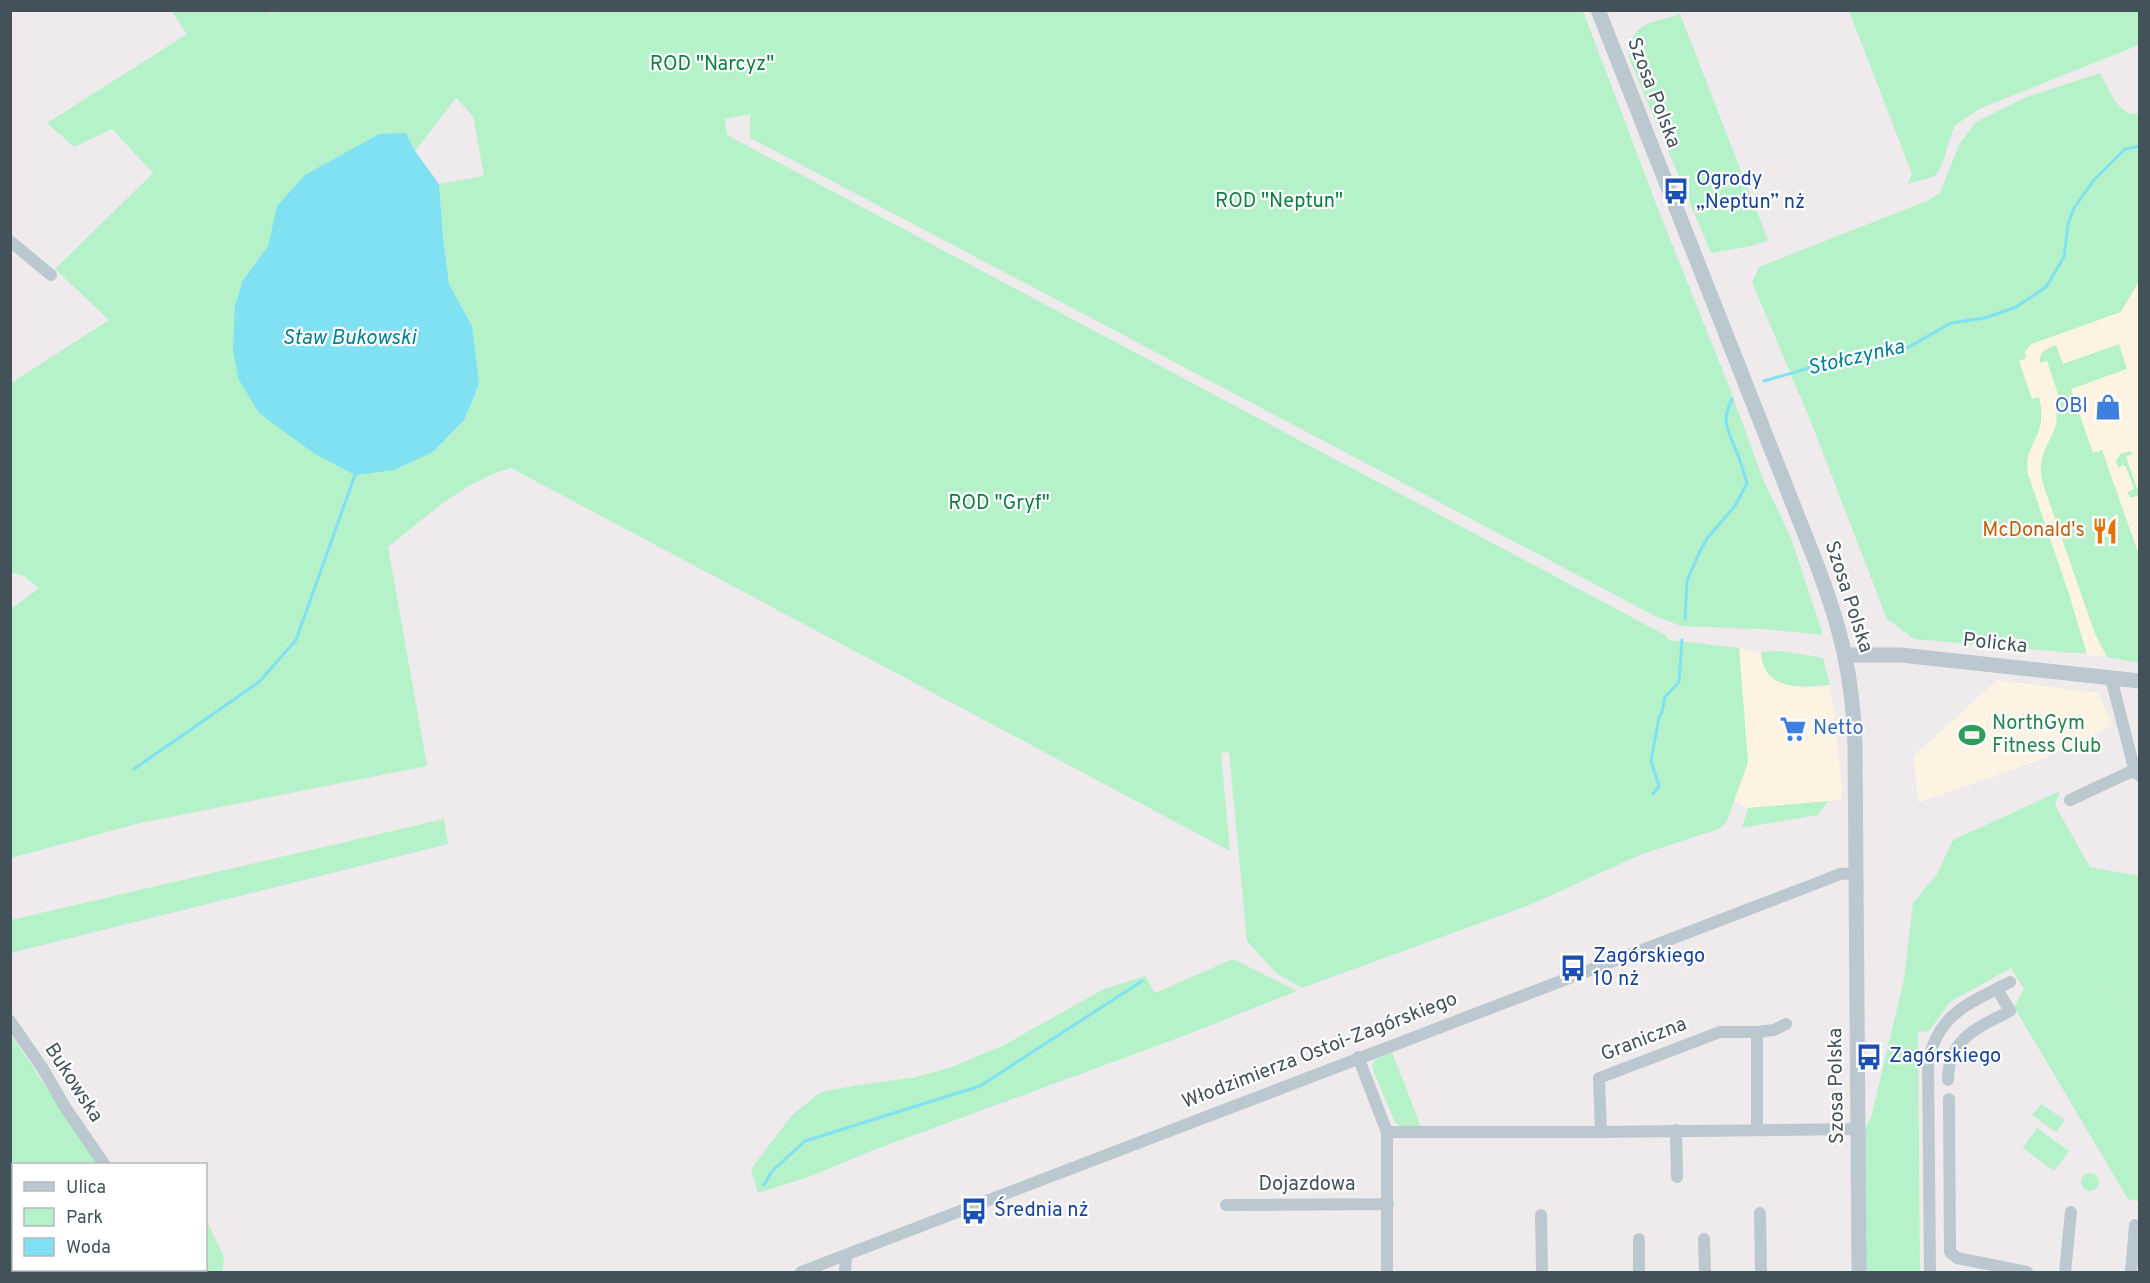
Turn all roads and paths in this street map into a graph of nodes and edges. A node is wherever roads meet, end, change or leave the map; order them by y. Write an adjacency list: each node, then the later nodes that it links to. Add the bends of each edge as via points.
1 (1598, 10): 4 (street, Szosa Polska, via 1821,576)
2 (10, 241): 3 (street)
3 (51, 275)
4 (1846, 655): 5 (street, Policka, via 1901,655); 9 (street, Szosa Polska, via 1854,736)
5 (2110, 678): 6 (street, Policka); 7 (street)
6 (2139, 681)
7 (2139, 774): 8 (street, via 2130,772)
8 (2070, 800)
9 (1856, 873): 15 (street, Włodzimierza Ostoi-Zagórskiego, via 1840,874); 18 (street, Szosa Polska)
10 (2010, 982): 11 (street)
11 (1997, 989): 16 (street, via 2010,1011 1970,1033 1949,1062); 17 (street, via 1960,1010 1939,1031 1928,1062)
12 (10, 1021): 23 (street, Bukowska)
13 (1786, 1024): 14 (street, Graniczna)
14 (1757, 1032): 20 (street); 22 (street, Graniczna, via 1720,1032 1599,1078)
15 (1358, 1057): 21 (street); 35 (street, Włodzimierza Ostoi-Zagórskiego)
16 (1948, 1080)
17 (1928, 1107): 31 (street); 32 (street, via 1949,1103)
18 (1858, 1129): 20 (street); 43 (street, Szosa Polska)
19 (1676, 1130): 20 (street); 22 (street); 24 (street)
20 (1757, 1130)
21 (1387, 1132): 22 (street); 25 (street)
22 (1601, 1132)
23 (103, 1163)
24 (1677, 1177)
25 (1388, 1204): 26 (street, Dojazdowa); 38 (street)
26 (1227, 1205)
27 (2071, 1212): 46 (street)
28 (1760, 1213): 42 (street)
29 (1541, 1215): 39 (street)
30 (2135, 1225): 47 (street)
31 (1930, 1226): 32 (street); 44 (street)
32 (1949, 1226): 45 (street, via 1950,1252 1957,1258)
33 (1639, 1239): 40 (street)
34 (1704, 1239): 41 (street)
35 (846, 1255): 36 (street, Włodzimierza Ostoi-Zagórskiego); 37 (street)
36 (801, 1272)
37 (844, 1272)
38 (1387, 1272)
39 (1542, 1272)
40 (1639, 1272)
41 (1705, 1272)
42 (1761, 1272)
43 (1859, 1272)
44 (1930, 1272)
45 (2027, 1272)
46 (2065, 1272)
47 (2131, 1272)

